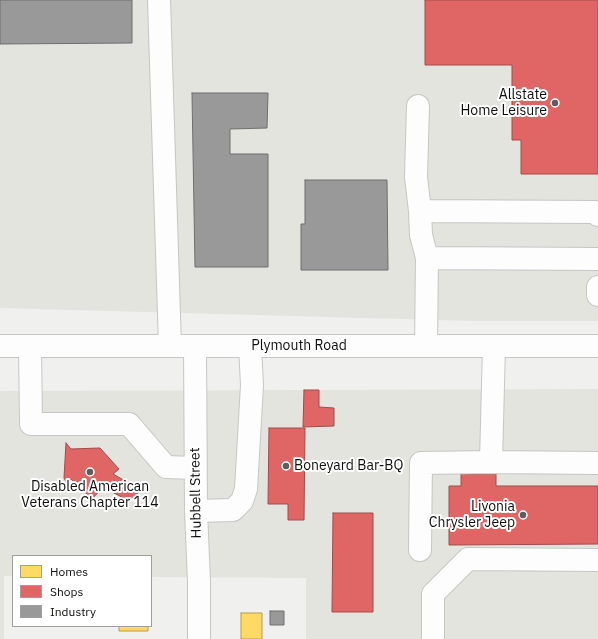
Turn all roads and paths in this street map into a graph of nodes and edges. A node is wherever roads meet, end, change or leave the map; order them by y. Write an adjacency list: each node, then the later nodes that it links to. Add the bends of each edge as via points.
1 (159, 0): 11 (main road)
2 (418, 106): 3 (main road, via 416,177)
3 (420, 211): 4 (main road); 5 (main road, via 421,235)
4 (597, 213)
5 (427, 258): 6 (main road); 14 (main road)
6 (598, 259)
7 (598, 287): 8 (main road)
8 (598, 296)
9 (0, 346): 10 (main road, Plymouth Road)
10 (30, 346): 11 (main road, Plymouth Road); 19 (main road, via 31,424 129,424 166,467)
11 (170, 346): 12 (main road, Plymouth Road)
12 (195, 346): 13 (main road, Plymouth Road); 19 (main road, Hubbell Street)
13 (250, 346): 14 (main road, Plymouth Road); 20 (main road, via 252,385 246,489 242,501 233,510)
14 (426, 346): 15 (main road, Plymouth Road)
15 (494, 346): 16 (main road, Plymouth Road); 17 (main road)
16 (598, 346)
17 (491, 462): 18 (main road); 21 (main road, via 421,463)
18 (598, 463)
19 (195, 468): 20 (main road, Hubbell Street)
20 (196, 510): 23 (main road, Hubbell Street)
21 (420, 550)
22 (598, 560): 24 (main road, via 468,559 433,594)
23 (198, 639)
24 (433, 639)

